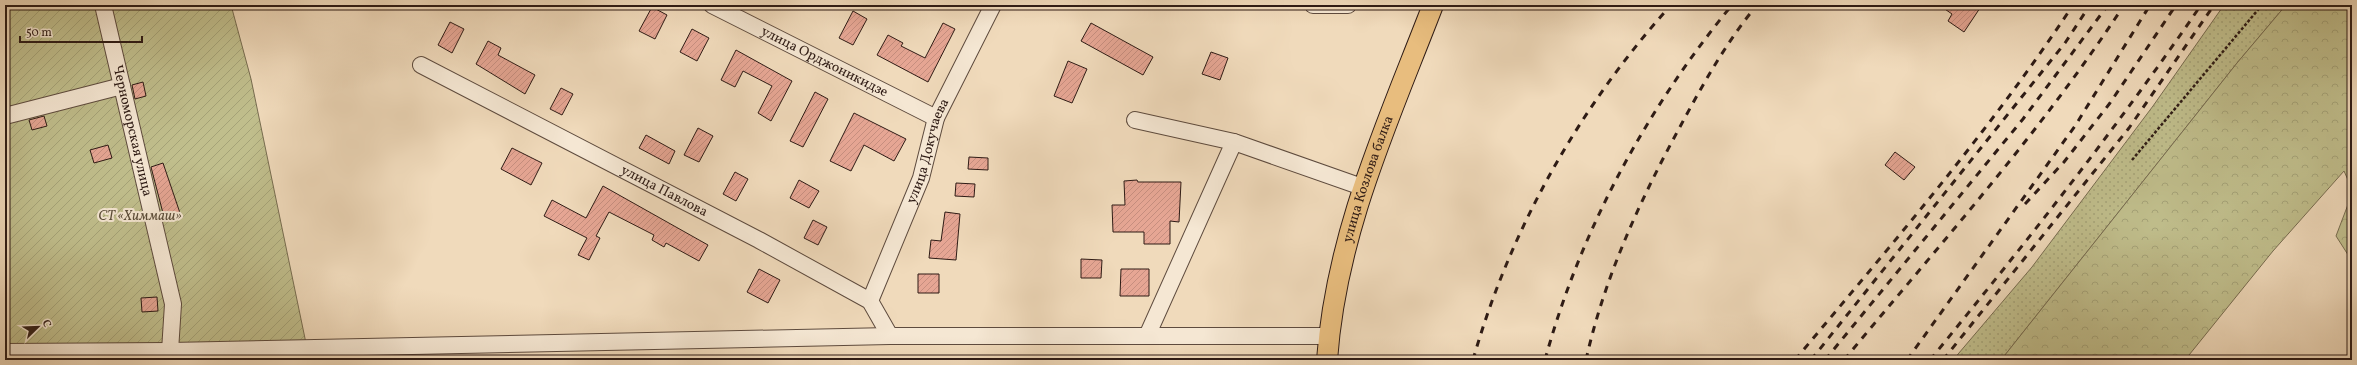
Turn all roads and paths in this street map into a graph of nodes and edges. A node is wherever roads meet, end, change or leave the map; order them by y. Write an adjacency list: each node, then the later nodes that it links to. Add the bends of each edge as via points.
1 (103, 5): 9 (street, Черноморская улица)
2 (712, 5): 11 (street, улица Орджоникидзе)
3 (993, 5): 11 (street, улица Докучаева)
4 (1312, 5): 5 (street)
5 (1348, 5)
6 (1433, 5): 15 (main road, улица Козлова балка)
7 (2262, 5): 14 (path)
8 (421, 65): 16 (street, улица Павлова, via 752,236)
9 (122, 86): 10 (street); 20 (street, Черноморская улица, via 174,304)
10 (5, 116)
11 (936, 118): 16 (street, улица Докучаева, via 921,178)
12 (1135, 120): 13 (street)
13 (1234, 142): 15 (street); 18 (street)
14 (2132, 160)
15 (1362, 187): 19 (main road, улица Козлова балка, via 1350,227)
16 (870, 301): 17 (street)
17 (890, 336): 18 (street); 20 (street)
18 (1147, 336): 19 (street)
19 (1329, 336): 22 (main road, улица Козлова балка)
20 (170, 351): 21 (street)
21 (5, 352)
22 (1328, 360)

